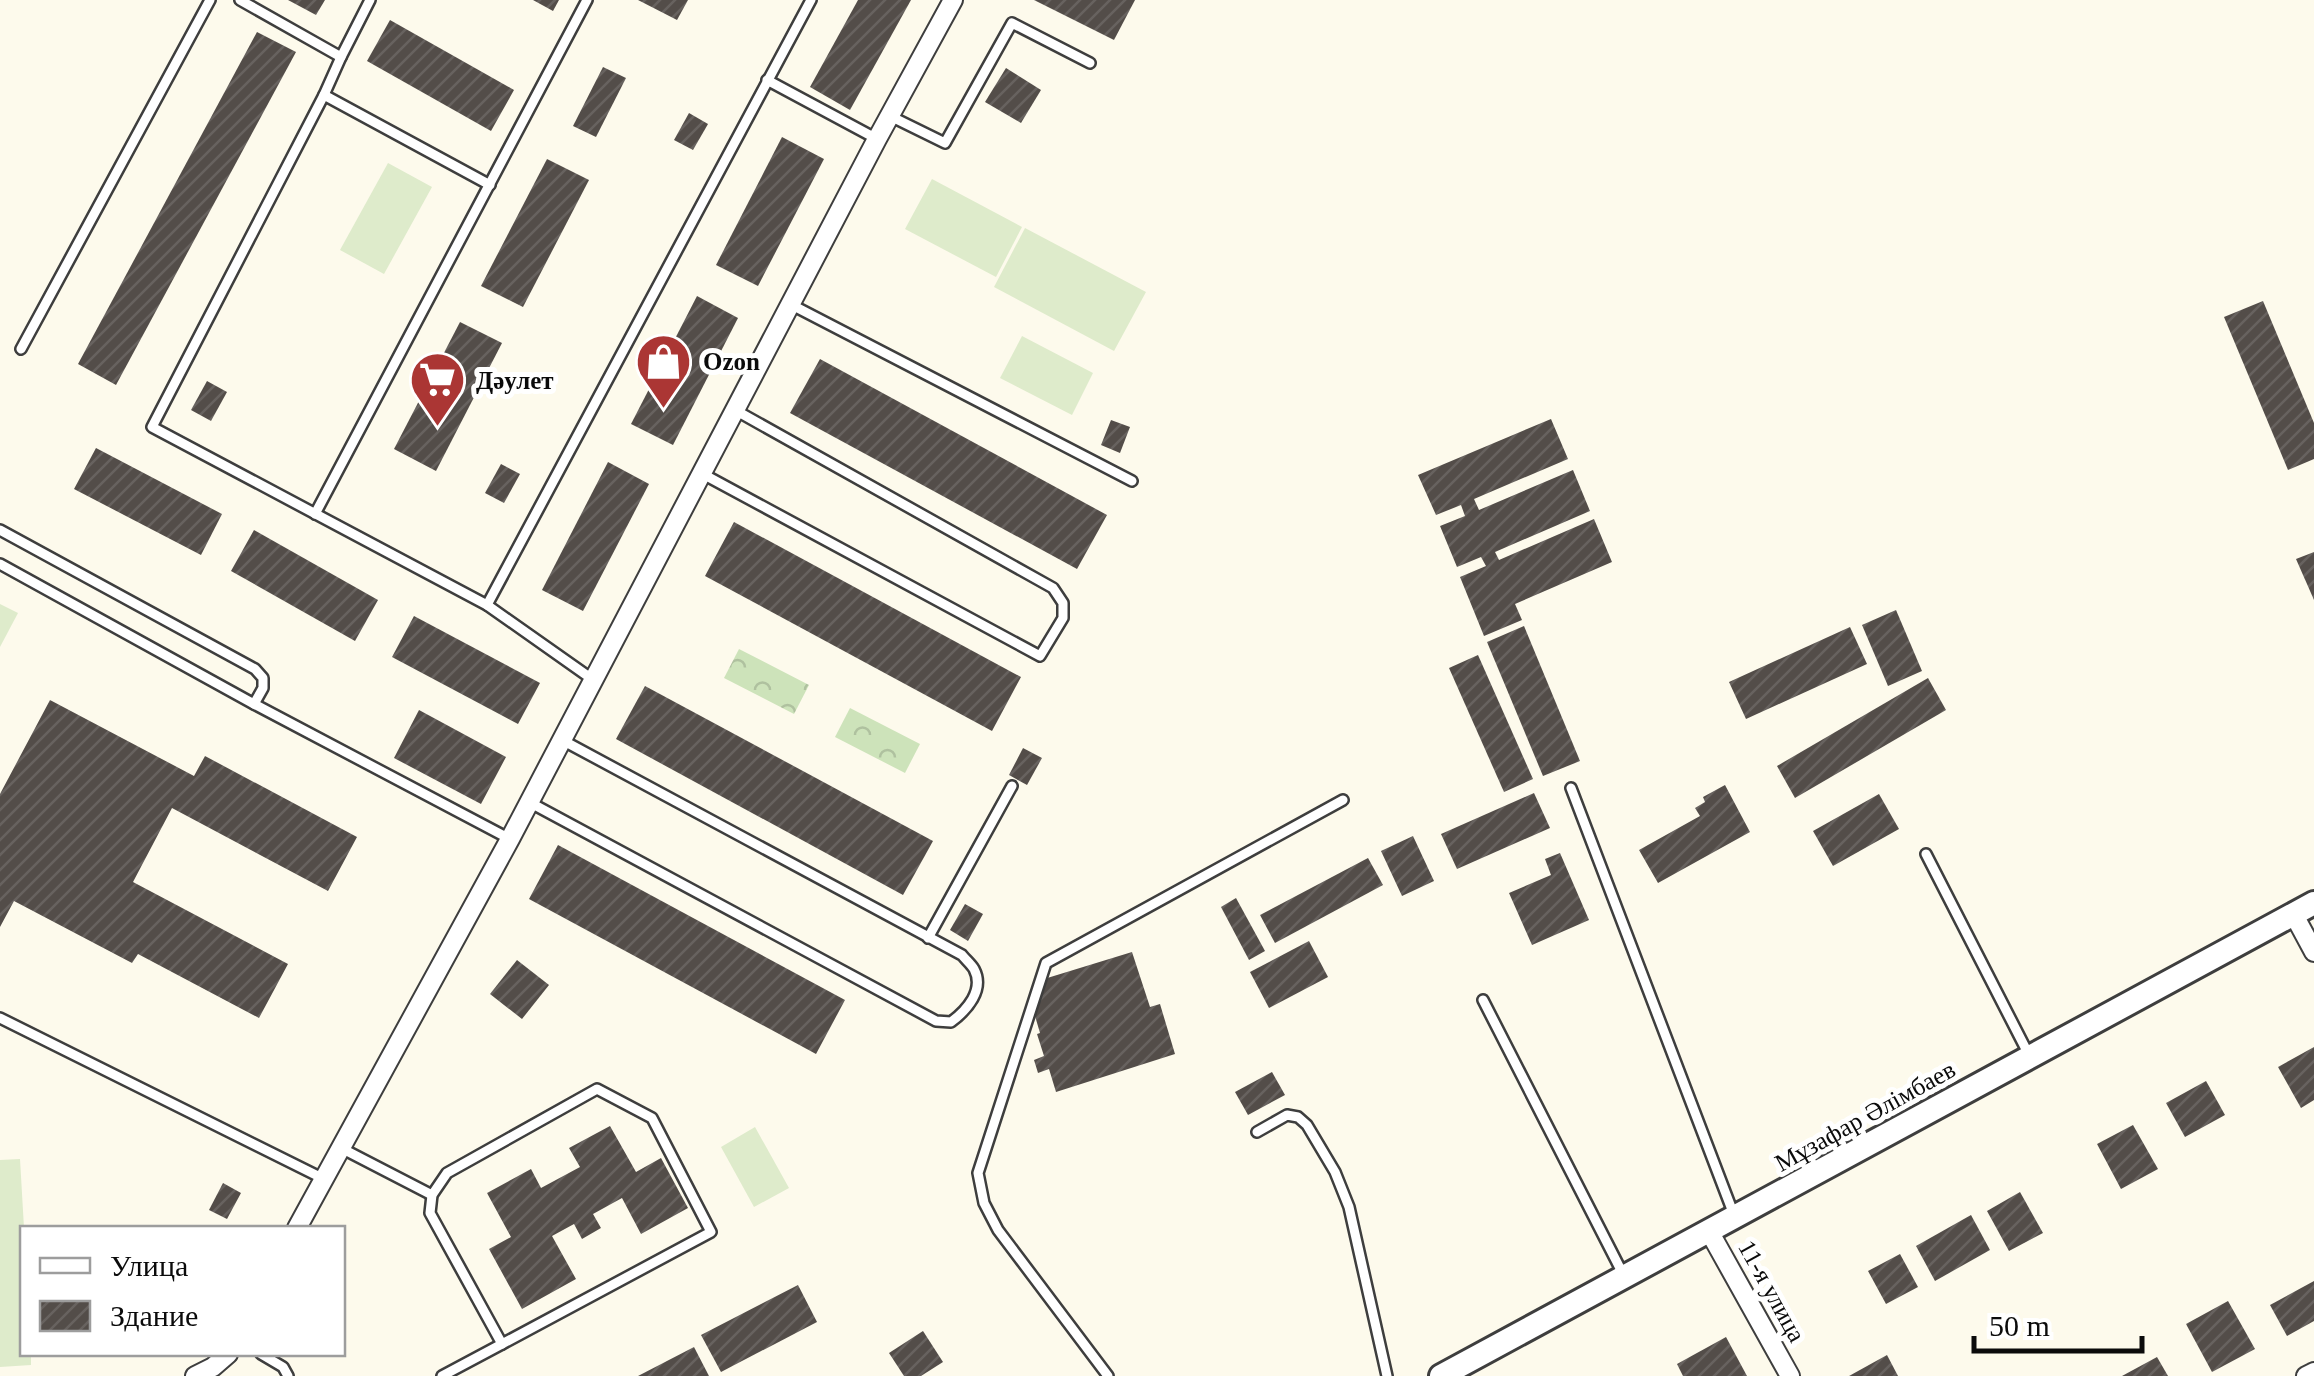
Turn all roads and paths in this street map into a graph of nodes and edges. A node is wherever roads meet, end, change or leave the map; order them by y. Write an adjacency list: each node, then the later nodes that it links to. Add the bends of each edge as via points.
1 (210, 0): 15 (lane)
2 (240, 0): 7 (lane)
3 (370, 0): 7 (lane)
4 (587, 0): 13 (lane)
5 (811, 0): 9 (lane)
6 (953, 0): 11 (street)
7 (341, 56): 10 (lane)
8 (1090, 63): 11 (lane, via 1012,24 946,143)
9 (767, 80): 12 (lane); 22 (lane)
10 (324, 94): 13 (lane); 19 (lane, via 152,427)
11 (890, 116): 12 (street)
12 (877, 139): 14 (street)
13 (490, 186): 19 (lane)
14 (790, 304): 16 (street); 18 (lane)
15 (21, 349)
16 (735, 410): 17 (street); 17 (lane, via 1053,588 1063,602 1063,618 1040,656)
17 (701, 473): 23 (street)
18 (1132, 482)
19 (315, 514): 22 (lane)
20 (0, 530): 24 (lane, via 255,669 264,678)
21 (0, 564): 24 (lane)
22 (487, 605): 23 (lane)
23 (593, 679): 25 (street)
24 (254, 704): 30 (lane)
25 (562, 740): 29 (street); 33 (lane)
26 (1012, 786): 33 (lane)
27 (1570, 788): 42 (lane)
28 (1343, 800): 53 (lane, via 1046,962 978,1173 998,1230)
29 (529, 802): 30 (street); 33 (lane, via 936,1022 952,1022 978,988 974,970)
30 (510, 838): 39 (street)
31 (1926, 854): 37 (lane)
32 (2304, 909): 34 (street); 37 (street, Мұзафар Әлімбаев)
33 (928, 938)
34 (2314, 952)
35 (1483, 1000): 45 (lane)
36 (0, 1018): 40 (lane)
37 (2030, 1057): 42 (street, Мұзафар Әлімбаев)
38 (1257, 1132): 54 (lane, via 1298,1117 1335,1172 1350,1207)
39 (341, 1148): 40 (street); 41 (lane)
40 (324, 1179): 43 (street)
41 (432, 1195): 46 (lane, via 430,1213); 46 (lane, via 447,1173 596,1089 652,1118 711,1232)
42 (1735, 1218): 44 (street, Мұзафар Әлімбаев)
43 (298, 1226)
44 (1709, 1231): 45 (street, Мұзафар Әлімбаев); 56 (street, 11-я улица)
45 (1625, 1277): 55 (street, Мұзафар Әлімбаев)
46 (502, 1344): 52 (lane)
47 (226, 1356): 50 (street)
48 (265, 1356): 51 (lane)
49 (2314, 1372): 57 (street)
50 (195, 1376)
51 (288, 1376)
52 (442, 1376)
53 (1108, 1376)
54 (1386, 1376)
55 (1441, 1376)
56 (1790, 1376)
57 (2306, 1376)

